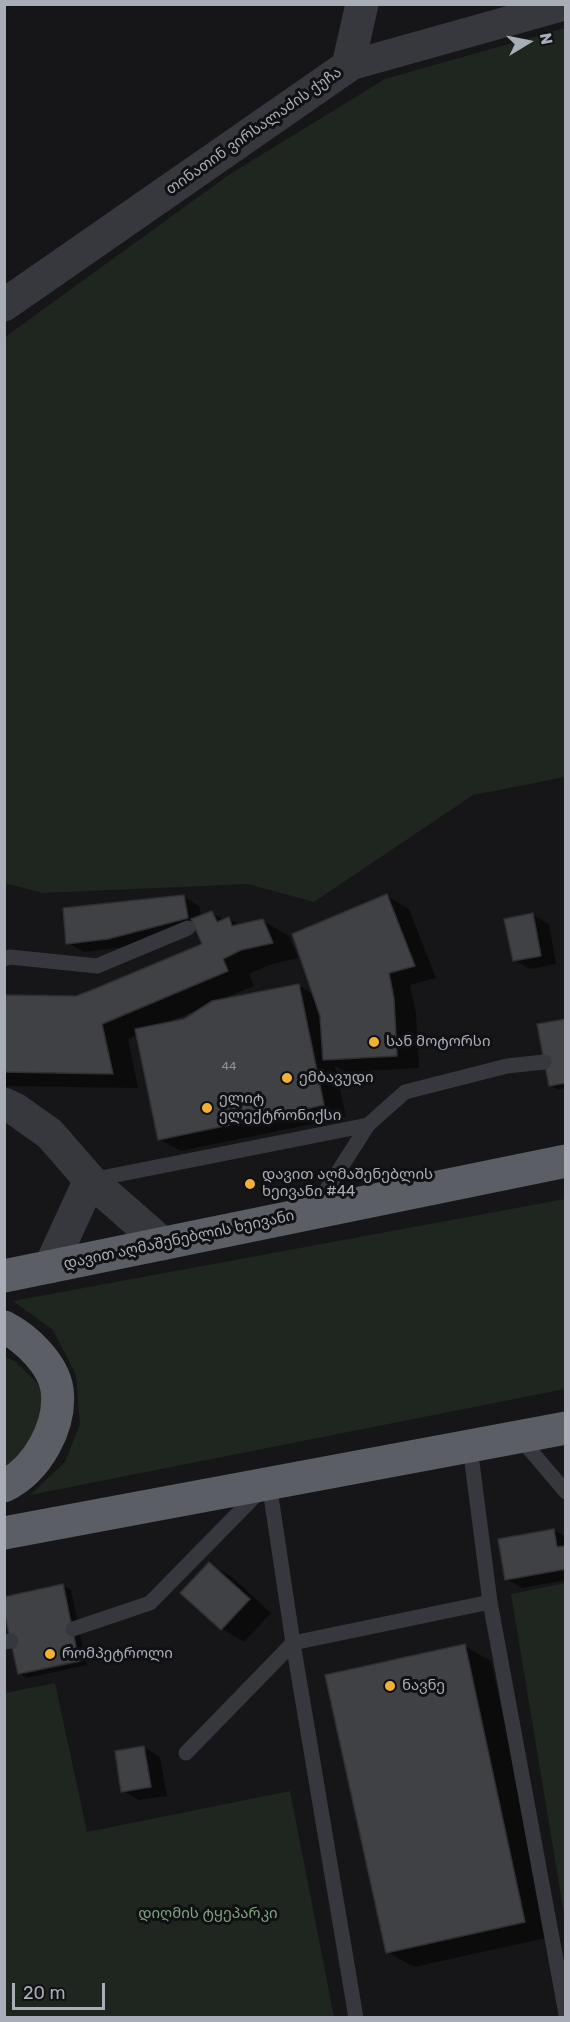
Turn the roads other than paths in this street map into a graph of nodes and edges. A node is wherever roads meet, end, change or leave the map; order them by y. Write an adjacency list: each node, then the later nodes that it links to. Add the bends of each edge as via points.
1 (362, 4): 3 (street)
2 (566, 5): 3 (street, თინათინ ვირსალაძის ქუჩა)
3 (348, 66): 4 (street, თინათინ ვირსალაძის ქუჩა)
4 (4, 305)
5 (188, 928): 6 (lane, via 97,966)
6 (4, 959)
7 (544, 1062): 9 (lane, via 507,1066 405,1092)
8 (4, 1104): 11 (street, via 50,1134)
9 (368, 1125): 11 (lane); 12 (lane)
10 (566, 1161): 12 (highway, დავით აღმაშენებლის ხეივანი)
11 (90, 1180): 13 (street); 14 (street)
12 (313, 1212): 13 (highway, დავით აღმაშენებლის ხეივანი)
13 (163, 1244): 14 (highway, დავით აღმაშენებლის ხეივანი)
14 (50, 1267): 15 (highway, დავით აღმაშენებლის ხეივანი)
15 (4, 1276)
16 (4, 1327): 21 (highway, via 48,1366 57,1388 57,1408 52,1428 32,1464)
17 (566, 1428): 18 (highway)
18 (519, 1437): 19 (highway); 22 (lane)
19 (470, 1447): 20 (highway); 24 (lane)
20 (269, 1483): 23 (highway); 25 (lane, via 150,1603); 26 (lane)
21 (4, 1486)
22 (566, 1492)
23 (4, 1533)
24 (490, 1602): 26 (lane); 28 (lane)
25 (73, 1629)
26 (293, 1643): 27 (lane); 29 (lane)
27 (186, 1753)
28 (566, 2014)
29 (356, 2018)

